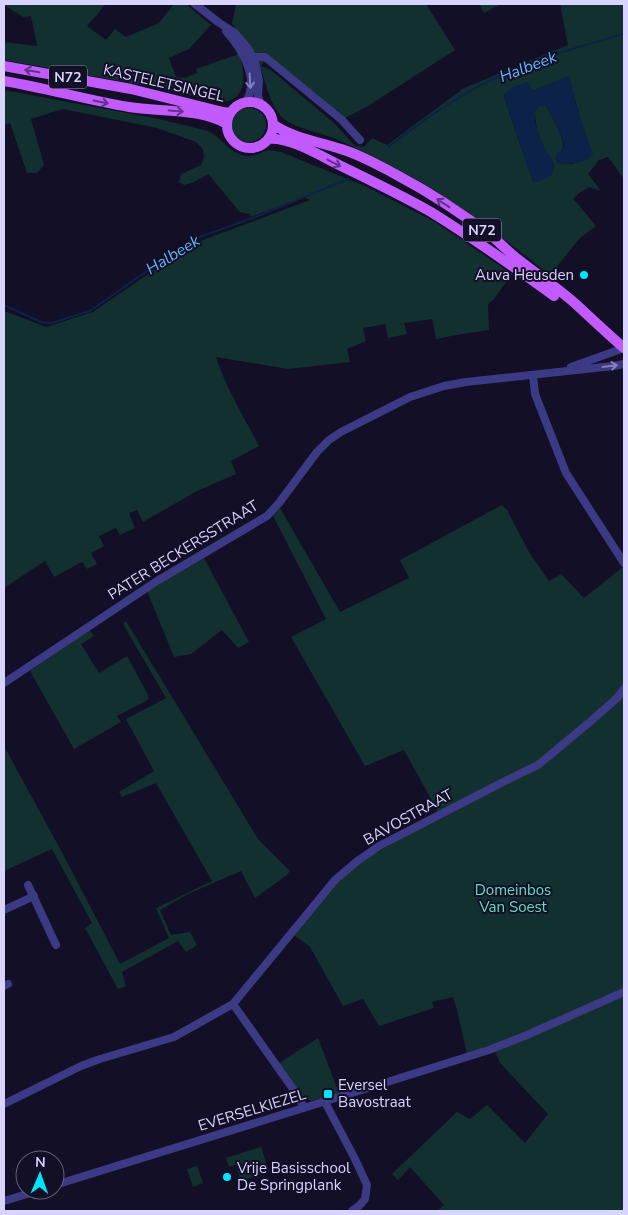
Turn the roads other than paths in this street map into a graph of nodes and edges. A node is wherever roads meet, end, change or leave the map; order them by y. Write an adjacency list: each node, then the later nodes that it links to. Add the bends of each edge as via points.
1 (195, 4): 2 (street)
2 (218, 22): 3 (street, via 235,33); 6 (street, one-way to 6, via 246,60 250,75)
3 (252, 57): 7 (street, via 259,80); 12 (street, via 265,57 342,120)
4 (4, 66): 8 (main road, KASTELETSINGEL / N72, one-way to 4, via 131,89)
5 (4, 81): 9 (main road, KASTELETSINGEL / N72, one-way to 9, via 127,107 182,111)
6 (246, 102): 7 (main road); 8 (main road)
7 (261, 105): 10 (main road, via 271,116)
8 (230, 112): 9 (main road)
9 (226, 124): 11 (main road, via 231,138 242,146 256,147)
10 (273, 124): 11 (main road); 13 (main road, N72)
11 (268, 139): 13 (main road, N72)
12 (360, 140)
13 (314, 146): 14 (main road, N72, one-way to 14, via 431,213); 14 (main road, N72, one-way to 13, via 493,238 424,190 348,151)
14 (591, 319): 15 (main road, N72)
15 (624, 348): 17 (street, PATER BECKERSSTRAAT)
16 (624, 364): 17 (street, PATER BECKERSSTRAAT, one-way to 16)
17 (560, 371): 18 (street, PATER BECKERSSTRAAT)
18 (533, 375): 19 (street, via 535,394 566,473); 20 (street, PATER BECKERSSTRAAT, via 444,386 410,397 341,432 317,452 267,516 157,581)
19 (624, 563)
20 (4, 683)
21 (624, 689): 27 (street, BAVOSTRAAT, via 538,765 379,846 356,862 335,880)
22 (28, 885): 23 (street)
23 (34, 896): 24 (street); 25 (street)
24 (4, 910)
25 (56, 945)
26 (624, 992): 29 (street, EVERSELKIEZEL, via 489,1050)
27 (233, 1004): 28 (street, BAVOSTRAAT, via 174,1037 81,1066); 30 (street)
28 (4, 1102)
29 (325, 1102): 30 (street, EVERSELKIEZEL); 32 (street, via 367,1185 365,1199)
30 (304, 1108): 31 (street, EVERSELKIEZEL)
31 (65, 1182)
32 (352, 1211)

